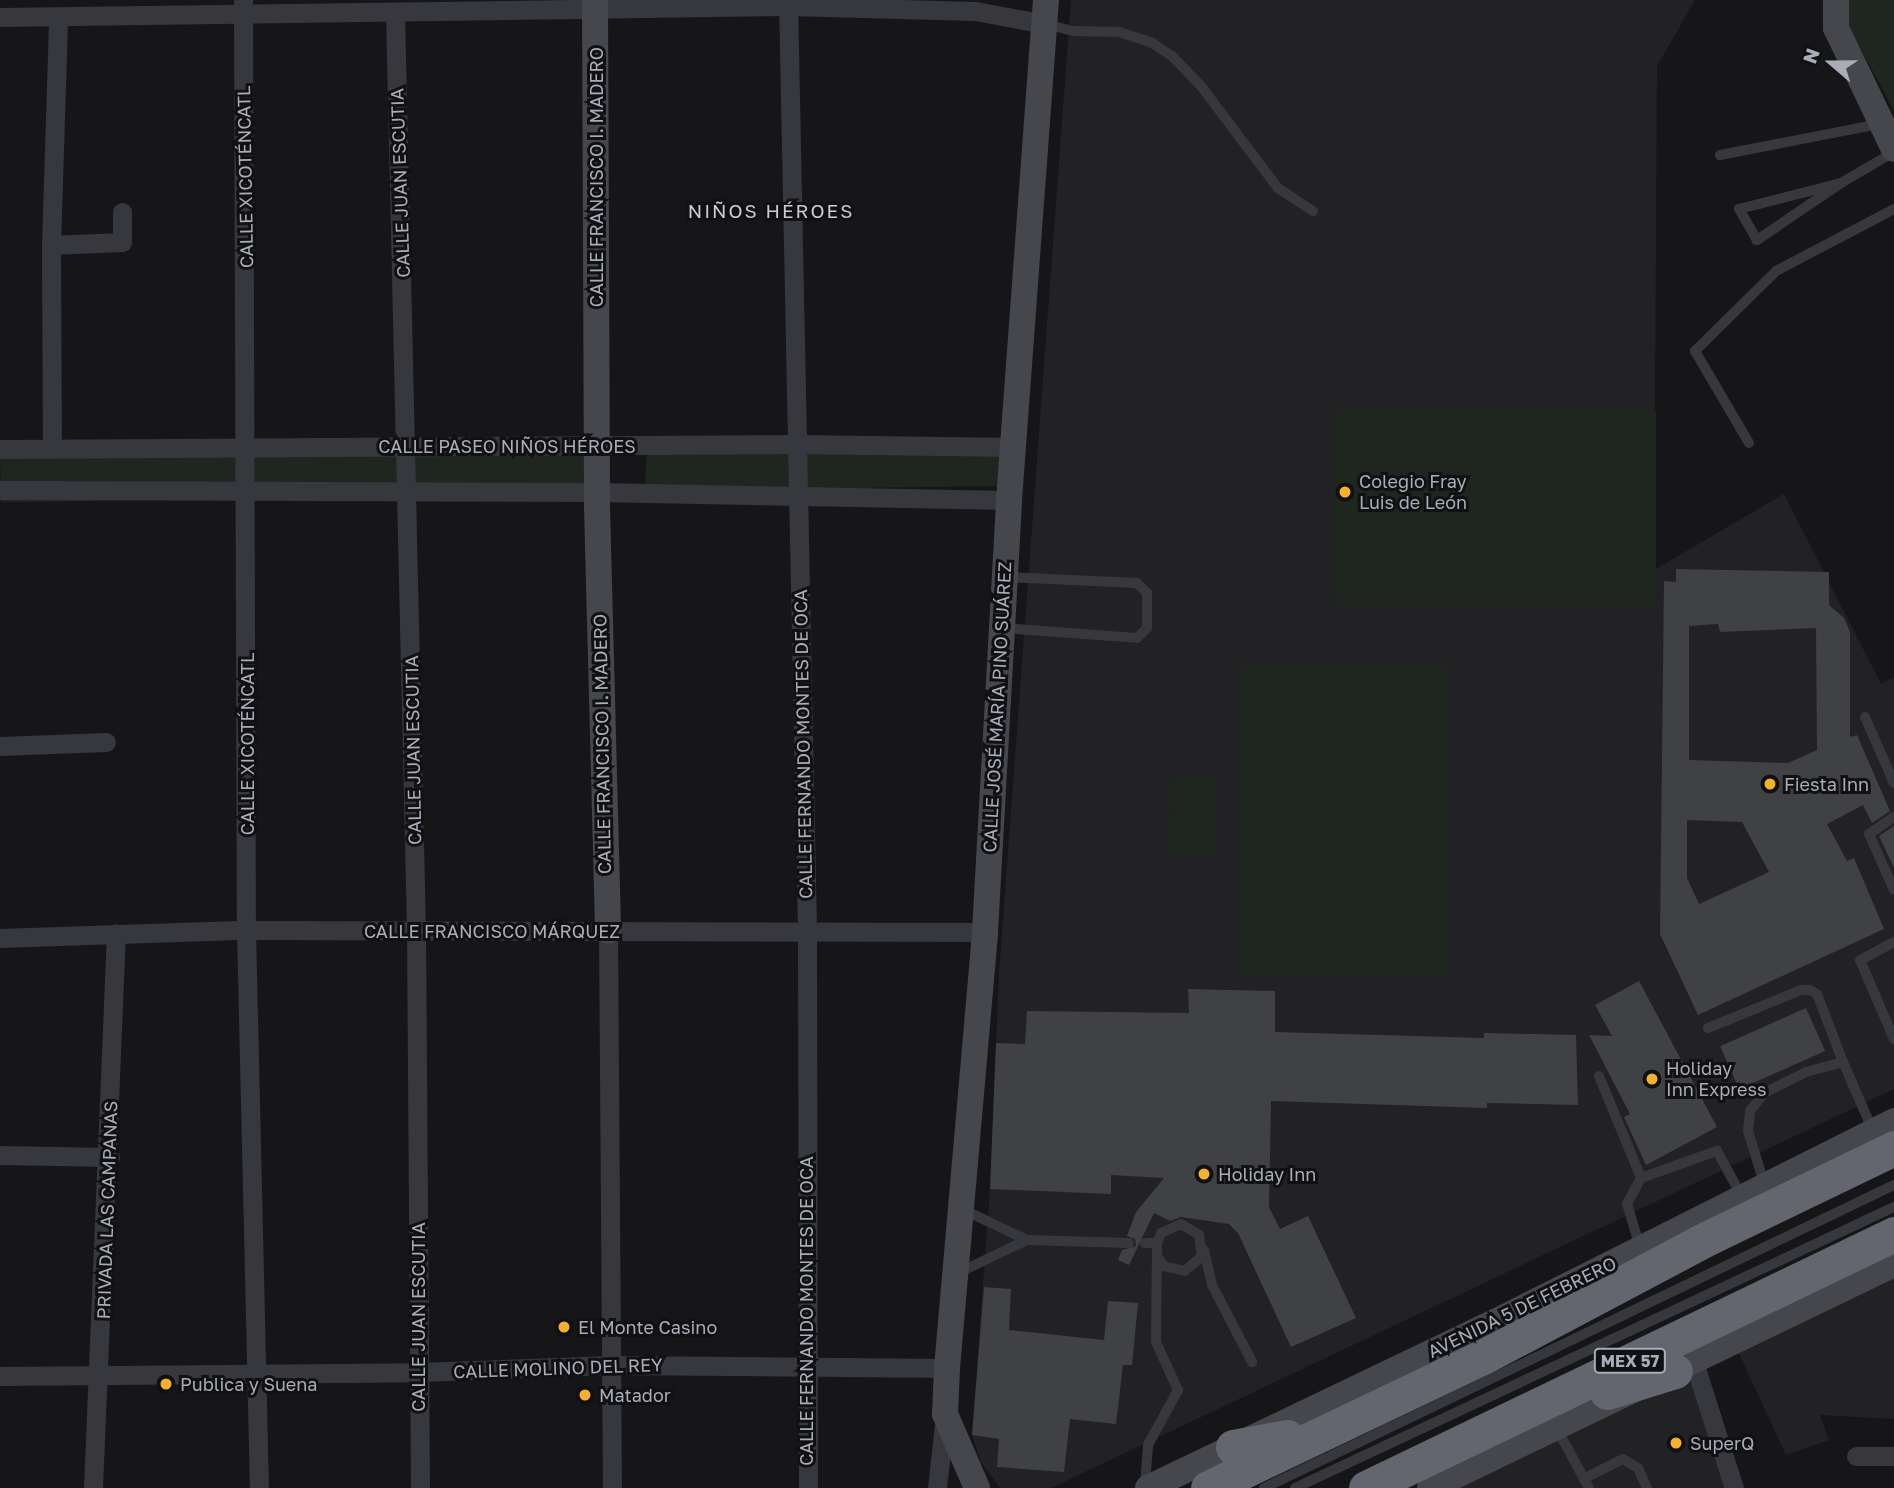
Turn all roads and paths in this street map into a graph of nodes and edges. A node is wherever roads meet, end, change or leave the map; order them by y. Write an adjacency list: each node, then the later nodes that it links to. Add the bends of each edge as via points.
1 (1836, 0): 9 (main road, via 1836,28)
2 (788, 3): 3 (street); 7 (street); 18 (street, CALLE FERNANDO MONTES DE OCA)
3 (596, 4): 6 (street); 19 (main road, CALLE FRANCISCO I. MADERO)
4 (243, 7): 6 (street); 8 (street); 22 (street, CALLE XICOTÉNCATL)
5 (4, 11): 8 (street)
6 (395, 12): 20 (street, CALLE JUAN ESCUTIA)
7 (1046, 12): 14 (lane, via 1073,31 1119,33 1172,55 1278,188); 21 (main road, CALLE JOSÉ MARÍA PINO SUÁREZ)
8 (58, 17): 16 (street)
9 (1880, 124): 10 (main road); 11 (lane)
10 (1894, 151): 12 (lane)
11 (1720, 155)
12 (1841, 183): 12 (lane, via 1757,240 1739,209 1752,206)
13 (1894, 209): 17 (lane, via 1776,271 1695,351)
14 (1313, 211)
15 (122, 212): 16 (street, via 122,242)
16 (51, 245): 24 (street)
17 (1749, 443)
18 (797, 444): 19 (street, CALLE PASEO NIÑOS HÉROES); 21 (street, CALLE PASEO NIÑOS HÉROES); 29 (street, CALLE FERNANDO MONTES DE OCA)
19 (596, 446): 20 (street, CALLE PASEO NIÑOS HÉROES); 28 (main road, CALLE FRANCISCO I. MADERO)
20 (407, 447): 22 (street, CALLE PASEO NIÑOS HÉROES); 27 (street, CALLE JUAN ESCUTIA)
21 (1014, 447): 30 (main road, CALLE JOSÉ MARÍA PINO SUÁREZ)
22 (247, 448): 24 (street, CALLE PASEO NIÑOS HÉROES); 26 (street, CALLE XICOTÉNCATL)
23 (0, 449): 24 (street, CALLE PASEO NIÑOS HÉROES)
24 (52, 449)
25 (0, 490): 26 (street)
26 (247, 491): 27 (street); 39 (street, CALLE XICOTÉNCATL)
27 (408, 491): 28 (street); 40 (street, CALLE JUAN ESCUTIA)
28 (597, 492): 29 (street); 41 (main road, CALLE FRANCISCO I. MADERO)
29 (798, 497): 30 (street); 42 (street, CALLE FERNANDO MONTES DE OCA)
30 (1009, 500): 31 (main road, CALLE JOSÉ MARÍA PINO SUÁREZ)
31 (1005, 577): 32 (main road, CALLE JOSÉ MARÍA PINO SUÁREZ); 32 (lane, via 1138,583 1147,593 1147,628 1137,638)
32 (1002, 628): 43 (main road, CALLE JOSÉ MARÍA PINO SUÁREZ)
33 (1865, 717): 36 (lane)
34 (106, 742): 35 (street)
35 (0, 746)
36 (1894, 783)
37 (1894, 817): 38 (lane, via 1869,834)
38 (1894, 890)
39 (246, 930): 40 (street, CALLE FRANCISCO MÁRQUEZ); 44 (street, CALLE FRANCISCO MÁRQUEZ); 78 (street, CALLE XICOTÉNCATL)
40 (416, 930): 41 (street, CALLE FRANCISCO MÁRQUEZ); 76 (street, CALLE JUAN ESCUTIA)
41 (608, 931): 42 (street, CALLE FRANCISCO MÁRQUEZ); 72 (street, CALLE FRANCISCO I. MADERO)
42 (807, 932): 43 (street, CALLE FRANCISCO MÁRQUEZ); 73 (street, CALLE FERNANDO MONTES DE OCA)
43 (985, 932): 58 (main road, CALLE JOSÉ MARÍA PINO SUÁREZ)
44 (116, 933): 45 (street, CALLE FRANCISCO MÁRQUEZ); 53 (street, PRIVADA LAS CAMPANAS)
45 (0, 938)
46 (1894, 942): 48 (lane, via 1860,960)
47 (1708, 1028): 49 (lane, via 1801,989 1810,990 1817,994)
48 (1894, 1039)
49 (1843, 1062): 51 (lane); 56 (lane, via 1806,1072 1764,1094 1750,1111 1748,1131)
50 (1599, 1076): 54 (lane)
51 (1889, 1134): 56 (main road, AVENIDA 5 DE FEBRERO); 70 (highway, AVENIDA 5 DE FEBRERO, via 1708,1238)
52 (0, 1155): 53 (street)
53 (110, 1157): 77 (street, PRIVADA LAS CAMPANAS)
54 (1641, 1178): 56 (lane, via 1717,1151); 65 (lane, via 1627,1204)
55 (1894, 1185): 97 (lane)
56 (1762, 1188): 65 (main road, AVENIDA 5 DE FEBRERO)
57 (1894, 1207): 98 (lane)
58 (961, 1209): 60 (lane); 68 (main road, CALLE JOSÉ MARÍA PINO SUÁREZ)
59 (1894, 1234): 81 (highway, MEX 57)
60 (1027, 1240): 61 (lane); 68 (lane)
61 (1129, 1243)
62 (1145, 1243): 63 (lane)
63 (1157, 1243): 64 (lane, via 1170,1227 1181,1224 1199,1235); 66 (lane)
64 (1203, 1245): 66 (lane, via 1202,1256 1185,1271 1164,1266); 71 (lane, via 1212,1286)
65 (1640, 1249): 69 (main road, AVENIDA 5 DE FEBRERO)
66 (1157, 1256): 95 (lane, via 1156,1342 1178,1390 1148,1445)
67 (1894, 1264): 74 (main road)
68 (955, 1275): 75 (main road, CALLE JOSÉ MARÍA PINO SUÁREZ)
69 (1563, 1288): 70 (highway); 84 (main road, AVENIDA 5 DE FEBRERO)
70 (1485, 1356): 83 (highway, AVENIDA 5 DE FEBRERO)
71 (1252, 1362)
72 (612, 1365): 73 (street, CALLE MOLINO DEL REY); 76 (street, CALLE MOLINO DEL REY); 91 (street, CALLE FRANCISCO I. MADERO)
73 (804, 1365): 75 (street, CALLE MOLINO DEL REY); 92 (street, CALLE FERNANDO MONTES DE OCA)
74 (1685, 1367): 81 (highway); 82 (main road); 102 (street)
75 (947, 1368): 80 (main road, CALLE JOSÉ MARÍA PINO SUÁREZ)
76 (418, 1372): 78 (street, CALLE MOLINO DEL REY); 90 (street, CALLE JUAN ESCUTIA)
77 (100, 1374): 78 (street, CALLE MOLINO DEL REY); 79 (street, CALLE MOLINO DEL REY); 88 (street, PRIVADA LAS CAMPANAS)
78 (258, 1375): 89 (street, CALLE XICOTÉNCATL)
79 (0, 1376)
80 (945, 1414): 93 (street, CALLE JOSÉ MARÍA PINO SUÁREZ); 94 (main road, CALLE JOSÉ MARÍA PINO SUÁREZ)
81 (1503, 1423): 99 (highway, MEX 57)
82 (1556, 1427): 87 (lane); 100 (main road)
83 (1335, 1429): 84 (highway); 96 (highway, AVENIDA 5 DE FEBRERO)
84 (1233, 1447): 95 (main road, AVENIDA 5 DE FEBRERO)
85 (1856, 1456): 86 (street)
86 (1894, 1456)
87 (1587, 1483): 101 (lane, via 1623,1459 1638,1468)
88 (93, 1488)
89 (259, 1488)
90 (420, 1488)
91 (612, 1488)
92 (808, 1488)
93 (937, 1488)
94 (976, 1488)
95 (1146, 1488)
96 (1208, 1488)
97 (1264, 1488)
98 (1295, 1488)
99 (1366, 1488)
100 (1430, 1488)
101 (1647, 1488)
102 (1734, 1488)

